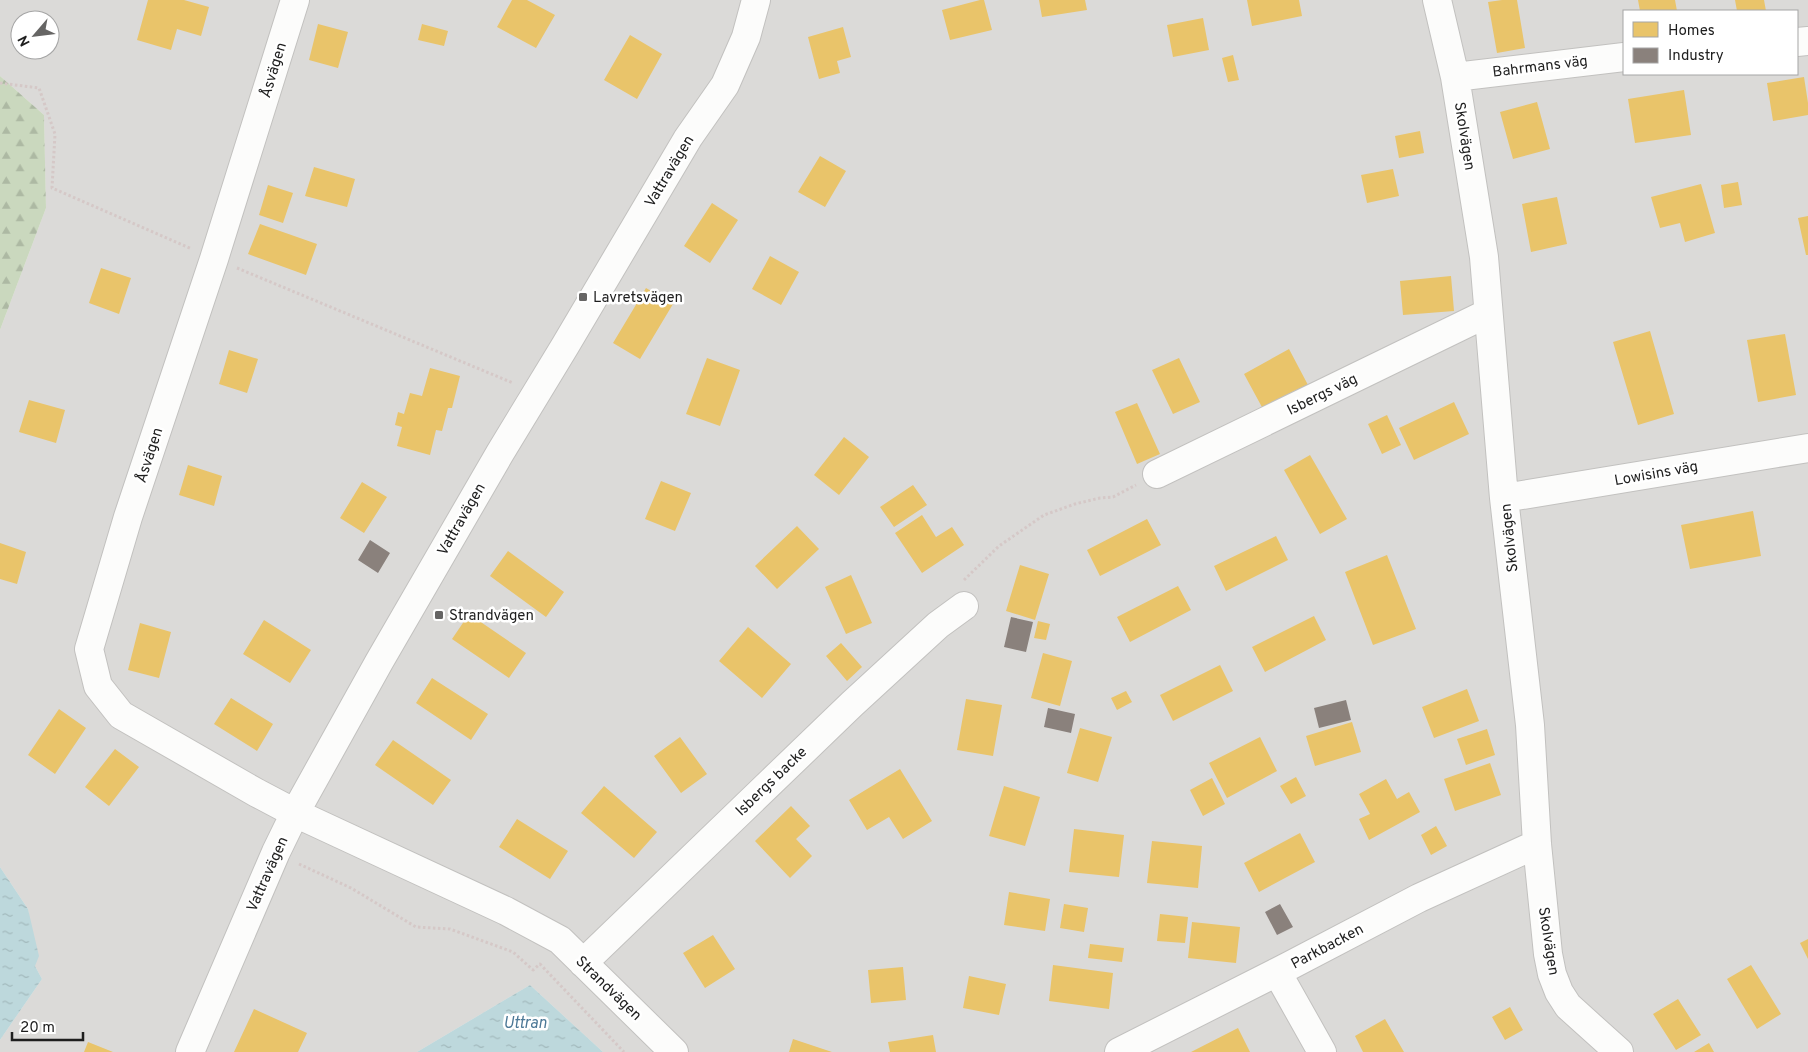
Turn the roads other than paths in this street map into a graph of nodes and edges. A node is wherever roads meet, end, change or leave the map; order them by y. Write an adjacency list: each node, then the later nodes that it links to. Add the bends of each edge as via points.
1 (295, 0): 11 (street, Åsvägen, via 214,259 128,517 89,649 98,686 121,715)
2 (756, 0): 11 (street, Vattravägen, via 746,37 725,85 688,138 536,392)
3 (1437, 0): 5 (street, Skolvägen)
4 (1623, 57): 5 (street, Bahrmans väg)
5 (1455, 77): 6 (street, Skolvägen, via 1484,258)
6 (1488, 313): 8 (street, Isbergs väg); 9 (street, Skolvägen)
7 (1808, 448): 9 (street, Lowisins väg)
8 (1157, 474)
9 (1504, 498): 12 (street, Skolvägen, via 1530,725)
10 (964, 606): 13 (street, Isbergs backe, via 938,625 852,704)
11 (295, 813): 13 (street, Strandvägen, via 506,911 560,940); 15 (street, Vattravägen)
12 (1538, 844): 14 (street, Parkbacken, via 1418,898); 19 (street, Skolvägen, via 1548,954 1559,992 1568,1006)
13 (583, 963): 16 (street, Strandvägen)
14 (1277, 972): 17 (street, Parkbacken); 18 (street)
15 (190, 1052)
16 (674, 1052)
17 (1119, 1052)
18 (1322, 1052)
19 (1619, 1052)

